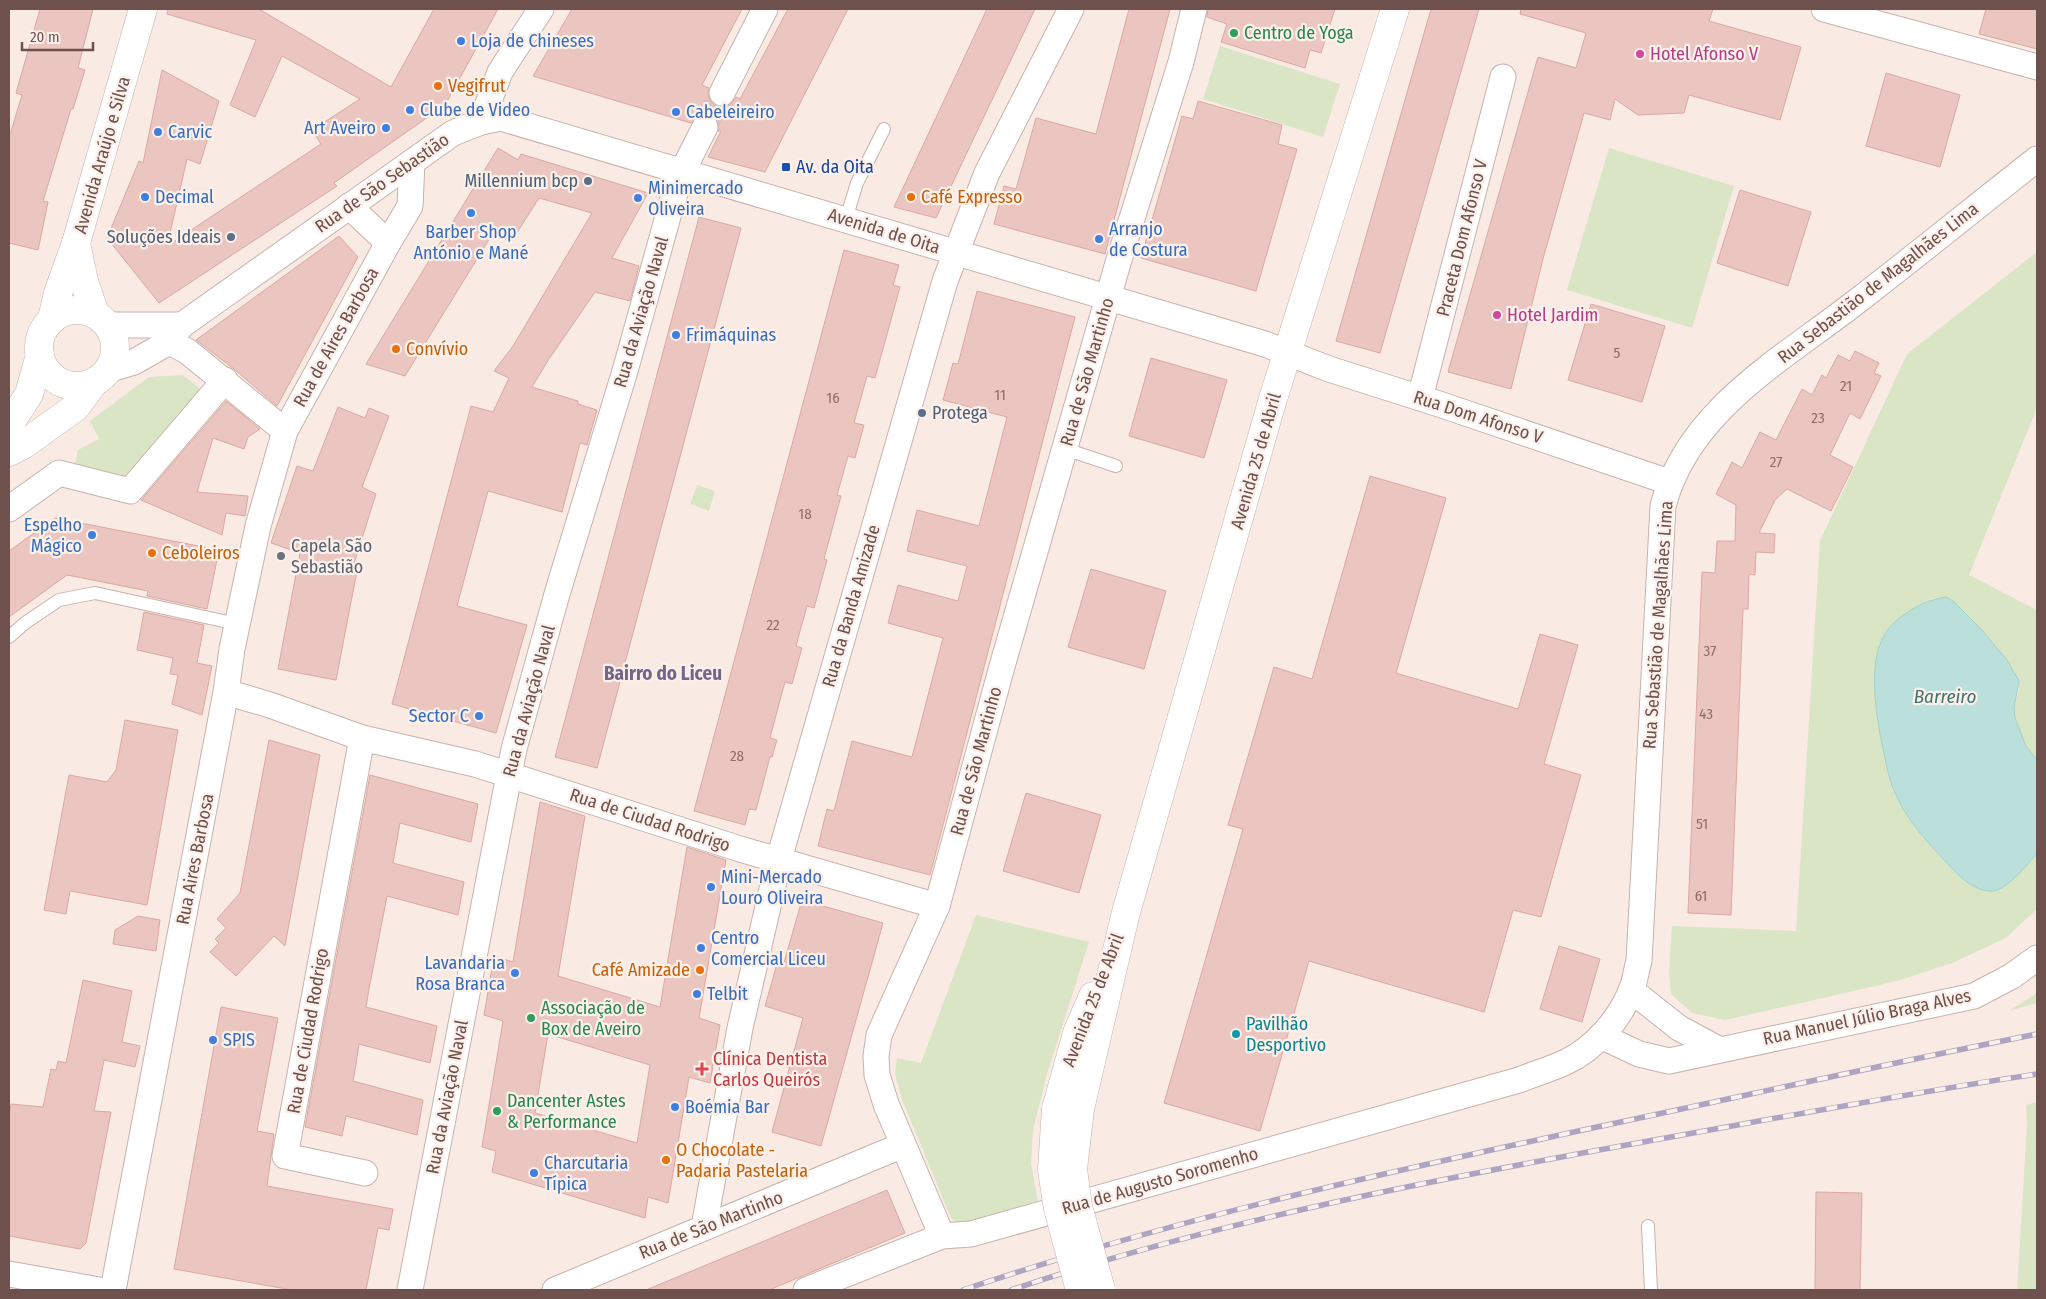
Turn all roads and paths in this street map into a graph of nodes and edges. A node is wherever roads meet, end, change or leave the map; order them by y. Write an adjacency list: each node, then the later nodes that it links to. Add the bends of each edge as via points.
1 (143, 9): 19 (street, Avenida Araújo e Silva)
2 (541, 9): 11 (street, via 500,72)
3 (765, 9): 10 (street)
4 (1071, 9): 21 (street, Rua da Banda Amizade, via 987,174)
5 (1194, 9): 22 (street, Rua de São Martinho, via 1181,62)
6 (1395, 9): 26 (street, Avenida 25 de Abril)
7 (1824, 9): 8 (street)
8 (2037, 67)
9 (1503, 78): 30 (street, Praceta Dom Afonso V)
10 (722, 93)
11 (481, 122): 15 (street, Rua de São Sebastião, via 453,133); 16 (street, Avenida de Oita, via 501,118)
12 (705, 127): 16 (street, Rua da Aviação Naval)
13 (884, 129): 18 (lane, via 857,183)
14 (2037, 159): 36 (street, Rua Sebastião de Magalhães Lima, via 1749,381 1700,433)
15 (412, 162): 17 (street, Rua de São Sebastião); 20 (street, Rua de Aires Barbosa, via 410,206)
16 (682, 172): 18 (street, Avenida de Oita); 42 (street, Rua da Aviação Naval, via 623,380 557,594)
17 (349, 206): 20 (street); 25 (street, Rua de São Sebastião)
18 (846, 220): 21 (street, Avenida de Oita)
19 (76, 243): 23 (street, Avenida Araújo e Silva); 24 (street, Avenida Araújo e Silva, via 84,281)
20 (388, 243): 32 (street, Rua de Aires Barbosa)
21 (955, 252): 22 (street, Avenida de Oita); 43 (street, Rua da Banda Amizade)
22 (1109, 296): 26 (street, Avenida de Oita); 33 (street, Rua de São Martinho)
23 (52, 319): 24 (street, via 73,310 85,310); 27 (street, via 41,335)
24 (101, 320): 25 (street); 28 (street, via 113,336 115,348 113,360)
25 (175, 334): 28 (street, Rua de São Sebastião, via 134,362); 29 (street, via 188,351)
26 (1287, 352): 30 (street, Rua Dom Afonso V); 50 (street, Avenida 25 de Abril)
27 (40, 355): 28 (street, via 48,371 61,382 84,385); 31 (street, via 28,394)
28 (101, 376): 34 (street, via 76,407)
29 (225, 380): 32 (street); 37 (street, via 130,492 59,473)
30 (1420, 398): 36 (street, Rua Dom Afonso V)
31 (9, 425)
32 (285, 431): 38 (street, Rua Aires Barbosa, via 258,526)
33 (1065, 449): 35 (lane); 44 (street, Rua de São Martinho)
34 (9, 452)
35 (1116, 466)
36 (1669, 482): 46 (street, Rua Sebastião de Magalhães Lima, via 1663,506 1639,961)
37 (9, 509)
38 (237, 624): 39 (lane, via 95,593 59,600); 40 (street, Rua Aires Barbosa)
39 (9, 637)
40 (226, 692): 41 (street, Rua de Ciudad Rodrigo); 58 (street, Rua Aires Barbosa)
41 (362, 738): 42 (street, Rua de Ciudad Rodrigo, via 476,764); 52 (street, Rua de Ciudad Rodrigo, via 285,1156)
42 (508, 776): 43 (street, Rua de Ciudad Rodrigo); 59 (street, Rua da Aviação Naval)
43 (779, 859): 44 (street, Rua de Ciudad Rodrigo); 54 (street, Rua da Banda Amizade, via 740,1028)
44 (937, 906): 51 (street, Rua de São Martinho, via 879,1035 876,1056 879,1082)
45 (2037, 958): 48 (street, Rua Manuel Júlio Braga Alves, via 2012,976 1974,996)
46 (1631, 990): 47 (street, Rua Sebastião de Magalhães Lima, via 1621,1012); 48 (street, via 1679,1028)
47 (1601, 1036): 48 (street, Rua Manuel Júlio Braga Alves, via 1639,1054 1669,1061); 49 (street, Rua Sebastião de Magalhães Lima, via 1567,1062)
48 (1718, 1049)
49 (1519, 1080): 55 (street, Rua de Augusto Soromenho, via 971,1234)
50 (1068, 1109): 62 (street, Avenida 25 de Abril, bridge, via 1052,1170 1058,1210); 63 (street, Avenida 25 de Abril, bridge, via 1078,1206)
51 (903, 1145): 54 (street, Rua de São Martinho); 55 (street)
52 (365, 1173)
53 (1648, 1226): 64 (lane)
54 (704, 1227): 60 (street, Rua de São Martinho)
55 (942, 1236): 61 (street, Rua de Augusto Soromenho)
56 (9, 1274): 57 (street)
57 (99, 1290)
58 (114, 1290)
59 (410, 1290)
60 (555, 1290)
61 (806, 1290)
62 (1080, 1290)
63 (1101, 1290)
64 (1651, 1290)

